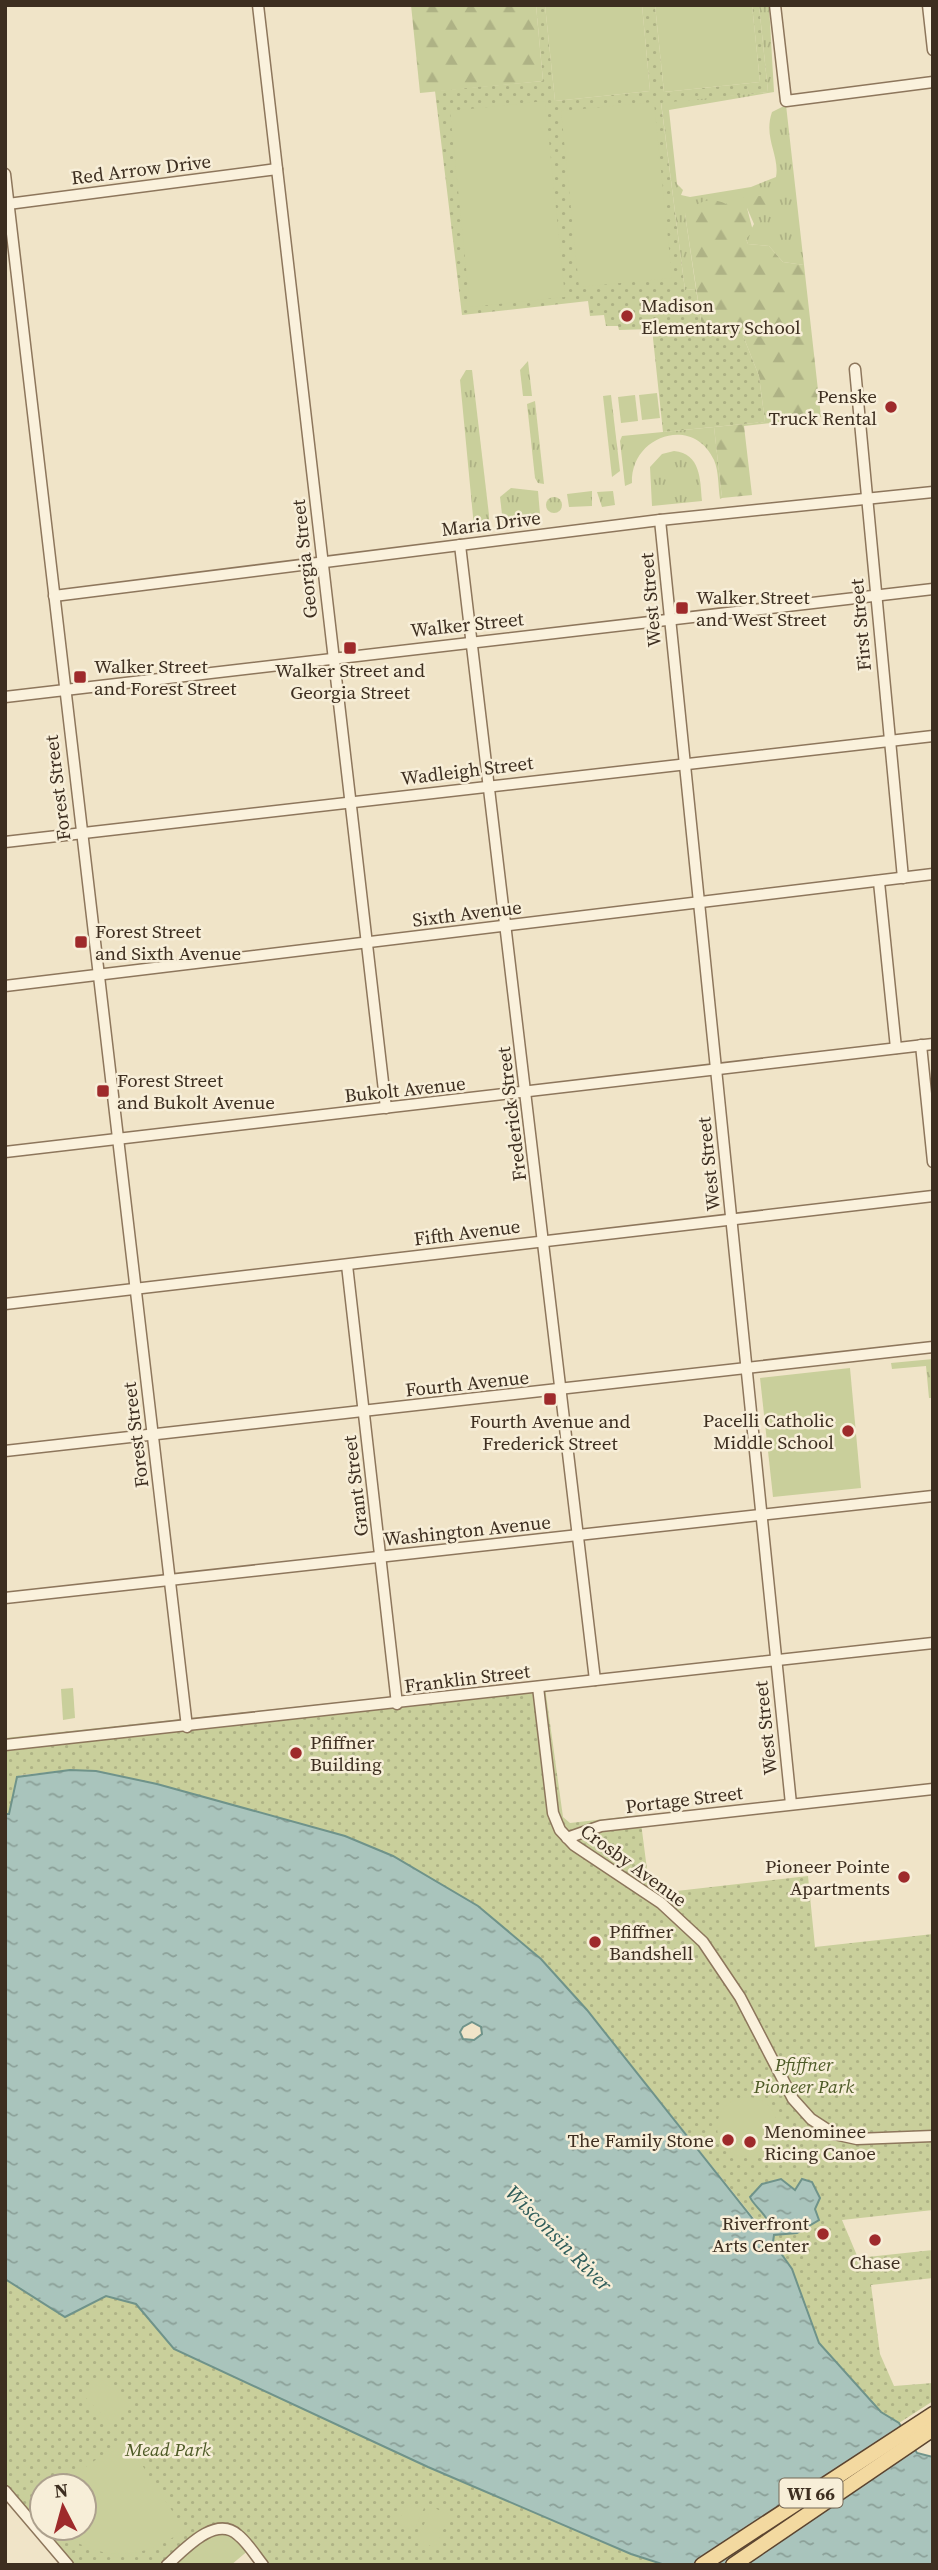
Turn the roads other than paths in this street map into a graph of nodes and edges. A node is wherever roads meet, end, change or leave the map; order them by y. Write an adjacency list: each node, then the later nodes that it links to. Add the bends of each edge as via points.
1 (258, 5): 6 (street, Georgia Street)
2 (775, 5): 5 (street, via 786,101)
3 (928, 5): 4 (street)
4 (933, 50)
5 (933, 82)
6 (277, 169): 8 (street, Red Arrow Drive); 14 (street, Georgia Street)
7 (5, 174): 8 (street)
8 (8, 204): 17 (street, Forest Street)
9 (855, 369): 11 (street, First Street)
10 (933, 492): 11 (street, Maria Drive)
11 (866, 500): 12 (street, Maria Drive); 16 (street, First Street)
12 (660, 520): 13 (street, Maria Drive); 18 (street, West Street)
13 (460, 545): 14 (street, Maria Drive); 19 (street, Frederick Street)
14 (323, 561): 17 (street, Maria Drive); 20 (street, Georgia Street)
15 (933, 589): 16 (street, Walker Street)
16 (875, 595): 18 (street, Walker Street); 24 (street, First Street)
17 (54, 596): 21 (street, Forest Street)
18 (668, 619): 19 (street, Walker Street); 25 (street, West Street)
19 (471, 640): 20 (street, Walker Street); 26 (street, Frederick Street)
20 (332, 657): 21 (street, Walker Street); 27 (street, Georgia Street)
21 (64, 689): 22 (street, Walker Street); 28 (street, Forest Street)
22 (5, 697)
23 (933, 736): 24 (street, Wadleigh Street)
24 (888, 740): 25 (street, Wadleigh Street); 31 (street, First Street)
25 (686, 763): 26 (street, Wadleigh Street); 33 (street, West Street)
26 (489, 785): 27 (street, Wadleigh Street); 34 (street, Frederick Street)
27 (350, 801): 28 (street, Wadleigh Street); 35 (street, Georgia Street)
28 (80, 834): 29 (street, Wadleigh Street); 36 (street, Forest Street)
29 (5, 842)
30 (933, 874): 31 (street, Sixth Avenue)
31 (903, 878): 32 (street, Sixth Avenue)
32 (879, 882): 33 (street, Sixth Avenue); 39 (street)
33 (699, 901): 34 (street, Sixth Avenue); 40 (street, West Street)
34 (505, 926): 35 (street, Sixth Avenue); 41 (street, Frederick Street)
35 (367, 943): 36 (street, Sixth Avenue); 42 (street, Georgia Street)
36 (97, 975): 37 (street, Sixth Avenue); 43 (street, Forest Street)
37 (5, 986)
38 (927, 1044): 39 (street, Bukolt Avenue); 45 (street)
39 (897, 1048): 40 (street, Bukolt Avenue)
40 (716, 1069): 41 (street, Bukolt Avenue); 47 (street, West Street)
41 (527, 1093): 42 (street, Bukolt Avenue); 48 (street, Frederick Street)
42 (386, 1108): 43 (street, Bukolt Avenue)
43 (117, 1140): 44 (street, Bukolt Avenue); 50 (street, Forest Street)
44 (5, 1152)
45 (933, 1162)
46 (933, 1196): 47 (street, Fifth Avenue)
47 (731, 1218): 48 (street, Fifth Avenue); 53 (street, West Street)
48 (544, 1241): 49 (street, Fifth Avenue); 54 (street, Frederick Street)
49 (346, 1265): 50 (street, Fifth Avenue); 55 (street, Grant Street)
50 (135, 1290): 51 (street, Fifth Avenue); 56 (street, Forest Street)
51 (5, 1304)
52 (933, 1346): 53 (street, Fourth Avenue)
53 (745, 1367): 54 (street, Fourth Avenue); 59 (street, West Street)
54 (562, 1390): 55 (street, Fourth Avenue); 60 (street, Frederick Street)
55 (364, 1412): 56 (street, Fourth Avenue); 61 (street, Grant Street)
56 (152, 1434): 57 (street, Fourth Avenue); 62 (street, Forest Street)
57 (5, 1451)
58 (933, 1496): 59 (street, Washington Avenue)
59 (760, 1516): 60 (street, Washington Avenue); 65 (street, West Street)
60 (580, 1536): 61 (street, Washington Avenue); 66 (street, Frederick Street)
61 (381, 1556): 62 (street, Washington Avenue); 68 (street, Grant Street)
62 (170, 1581): 63 (street, Washington Avenue); 69 (street, Forest Street)
63 (5, 1598)
64 (933, 1643): 65 (street, Franklin Street)
65 (776, 1661): 66 (street, Franklin Street); 72 (street, West Street)
66 (596, 1680): 67 (street, Franklin Street)
67 (538, 1687): 68 (street, Franklin Street); 73 (street, Crosby Avenue, via 553,1813)
68 (397, 1704): 69 (street, Franklin Street)
69 (187, 1727): 70 (street, Franklin Street)
70 (5, 1745)
71 (933, 1789): 72 (street, Portage Street)
72 (791, 1804): 73 (street, Portage Street, via 601,1826)
73 (567, 1838): 74 (street, Crosby Avenue, via 661,1903 703,1942 740,1997 793,2099 811,2119 834,2134 857,2140)
74 (933, 2136)
75 (928, 2425): 80 (main road, WI 66); 81 (main road, WI 66)
76 (5, 2491): 77 (street)
77 (68, 2565)
78 (167, 2565): 79 (street, via 208,2532 232,2530)
79 (263, 2565)
80 (702, 2565)
81 (733, 2565)

